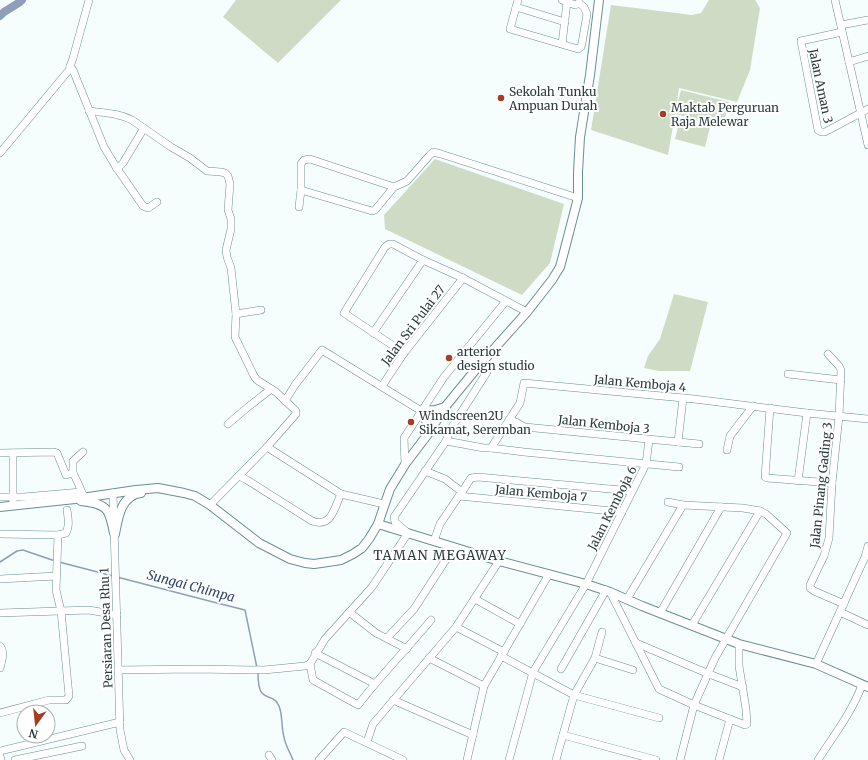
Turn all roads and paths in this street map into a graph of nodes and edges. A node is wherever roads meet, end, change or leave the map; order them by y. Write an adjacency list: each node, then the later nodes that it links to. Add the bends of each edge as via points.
1 (89, 0): 14 (street)
2 (518, 0): 7 (street)
3 (600, 0): 24 (main road, via 580,137)
4 (834, 0): 10 (street)
5 (564, 1): 6 (street, via 575,5); 9 (street)
6 (581, 2): 11 (street, via 587,14 581,47 578,49)
7 (516, 8): 9 (street); 11 (street, via 510,29)
8 (868, 20): 10 (street)
9 (565, 22): 11 (street)
10 (841, 28): 13 (street); 17 (street, Jalan Aman 3, via 801,41 818,130 825,132)
11 (562, 44)
12 (868, 56): 13 (street)
13 (849, 62): 17 (street)
14 (70, 66): 16 (street); 20 (street)
15 (868, 109): 17 (street)
16 (89, 111): 18 (street, via 121,115); 21 (street, via 104,147)
17 (861, 113): 19 (street)
18 (144, 128): 21 (street); 32 (street, via 207,171 221,172 228,176 231,229 226,250 231,268)
19 (868, 145)
20 (0, 152)
21 (117, 169): 25 (street, via 143,206 148,208)
22 (394, 187): 23 (street, via 372,211); 23 (street, via 310,159 304,160 301,164); 24 (street, via 407,181 433,152)
23 (301, 190): 26 (street)
24 (578, 198): 31 (main road, via 560,267)
25 (157, 202)
26 (299, 207)
27 (423, 260): 28 (street); 33 (street); 33 (street, via 393,244 385,246 344,313)
28 (463, 278): 29 (street); 34 (street, Jalan Sri Pulai 27)
29 (506, 300): 31 (street); 48 (street, via 444,377)
30 (262, 310): 32 (street)
31 (527, 312): 38 (main road)
32 (236, 314): 42 (street, via 235,338 254,376)
33 (374, 333): 34 (street)
34 (404, 353): 40 (street, Jalan Sri Pulai 27)
35 (828, 354): 39 (street, via 841,370)
36 (487, 372): 41 (street)
37 (788, 374): 39 (street)
38 (469, 378): 41 (street); 46 (main road)
39 (841, 380): 50 (street, Jalan Pinang Gading 3)
40 (382, 386): 44 (street, via 322,350); 48 (street)
41 (477, 388): 57 (street, via 450,430)
42 (271, 389): 44 (street); 54 (street)
43 (683, 398): 45 (street, Jalan Kemboja 4); 51 (street, Jalan Kemboja 4, via 524,383 520,403); 58 (street)
44 (285, 401): 60 (street, via 296,414)
45 (753, 406): 47 (street, Jalan Kemboja 4); 62 (street, via 730,436)
46 (445, 407): 48 (main road); 53 (main road)
47 (770, 408): 49 (street, Jalan Kemboja 4); 72 (street, via 764,475 766,478)
48 (422, 411): 53 (street); 55 (main road, via 427,423); 66 (street, via 404,438)
49 (807, 413): 50 (street, Jalan Kemboja 4); 72 (street)
50 (839, 416): 52 (street, Jalan Kemboja 4); 73 (street, Jalan Pinang Gading 3)
51 (510, 419): 56 (street, Jalan Kemboja 3, via 525,427); 61 (street)
52 (868, 419)
53 (436, 420): 55 (main road)
54 (228, 424)
55 (423, 440): 66 (main road)
56 (649, 440): 58 (street, Jalan Kemboja 3); 67 (street, Jalan Kemboja 6)
57 (446, 441): 61 (street); 69 (street)
58 (678, 442): 59 (street, Jalan Kemboja 3)
59 (699, 444)
60 (267, 447): 71 (street); 77 (street)
61 (491, 448): 67 (street)
62 (727, 450)
63 (83, 452): 70 (street, via 73,462)
64 (0, 453): 65 (street)
65 (13, 453): 70 (street, via 54,452 57,453 66,475); 81 (street)
66 (405, 464): 85 (main road)
67 (646, 464): 68 (street); 74 (street, Jalan Kemboja 6)
68 (679, 467)
69 (425, 470): 78 (street, via 445,479); 95 (street, via 394,517 395,522)
70 (73, 473): 79 (street)
71 (239, 476): 77 (street, via 317,523 327,521); 84 (street)
72 (798, 480): 73 (street)
73 (832, 483): 113 (street, Jalan Pinang Gading 3, via 829,538 810,588)
74 (632, 492): 78 (street, via 478,476 471,478); 92 (street, Jalan Kemboja 6)
75 (114, 493): 76 (main road, via 158,488); 79 (main road); 98 (street, Persiaran Desa Rhu 1)
76 (184, 493): 84 (main road); 98 (main road, via 137,494 128,499 122,506)
77 (341, 494): 85 (street)
78 (460, 494): 92 (street, Jalan Kemboja 7); 100 (street, via 440,524)
79 (83, 495): 81 (street); 82 (main road)
80 (0, 497): 81 (street)
81 (13, 497): 87 (street)
82 (75, 499): 87 (main road); 98 (main road, via 102,506 107,511)
83 (668, 502): 86 (street)
84 (210, 505): 99 (main road, via 259,543 290,559 305,563 341,560 362,548)
85 (384, 505): 93 (main road); 94 (main road, via 385,520)
86 (683, 505): 89 (street); 112 (street)
87 (14, 506): 88 (main road)
88 (0, 507)
89 (721, 507): 91 (street); 118 (street)
90 (67, 510): 97 (street, via 68,530 66,533)
91 (760, 511): 122 (street); 127 (street, via 787,533)
92 (622, 512): 109 (street, Jalan Kemboja 6)
93 (378, 524): 94 (main road); 99 (main road)
94 (397, 530): 95 (main road); 99 (main road, via 388,528)
95 (408, 533): 100 (main road); 115 (street, via 372,587)
96 (0, 534): 97 (street)
97 (58, 534): 107 (street)
98 (115, 534): 119 (street, Persiaran Desa Rhu 1)
99 (369, 539)
100 (434, 541): 102 (main road)
101 (868, 546): 104 (street)
102 (452, 547): 103 (main road); 126 (street, via 414,608)
103 (500, 561): 106 (main road); 111 (street)
104 (860, 567): 105 (street); 113 (street)
105 (868, 571)
106 (549, 574): 109 (main road); 121 (street)
107 (56, 576): 108 (street); 114 (street)
108 (0, 579)
109 (586, 584): 110 (main road); 142 (street, Jalan Kemboja 6)
110 (608, 591): 112 (main road); 128 (street); 139 (street)
111 (475, 599): 121 (street); 124 (street)
112 (627, 599): 118 (main road)
113 (844, 604): 116 (street)
114 (61, 611): 117 (street); 119 (street, via 88,610); 151 (street, via 68,698 49,700)
115 (349, 612): 126 (street, via 376,633); 132 (street)
116 (840, 612): 123 (street); 137 (street)
117 (0, 613)
118 (660, 613): 122 (main road)
119 (117, 615): 140 (street, Persiaran Desa Rhu 1)
120 (432, 620): 131 (street)
121 (520, 624): 133 (street)
122 (692, 625): 127 (main road)
123 (868, 625)
124 (456, 627): 133 (street); 134 (street)
125 (602, 632): 135 (street)
126 (387, 638): 131 (street)
127 (726, 639): 129 (main road); 143 (street)
128 (636, 643): 143 (street); 150 (street, via 659,689)
129 (739, 644): 137 (main road); 147 (street, via 739,666)
130 (0, 646): 138 (street, via 3,656)
131 (407, 649): 144 (street)
132 (315, 653): 136 (street); 144 (street)
133 (502, 654): 142 (street); 145 (street)
134 (429, 658): 145 (street); 149 (street)
135 (594, 658): 141 (street); 148 (street)
136 (310, 664): 140 (street, via 264,670); 144 (street, via 313,680 358,705)
137 (816, 664): 146 (main road)
138 (0, 668)
139 (561, 669)
140 (118, 670): 154 (street, Persiaran Desa Rhu 1)
141 (633, 670)
142 (533, 672): 148 (street); 167 (street, Jalan Kemboja 6)
143 (709, 674): 147 (street); 150 (street)
144 (375, 684)
145 (484, 686): 155 (street)
146 (865, 686): 172 (street)
147 (743, 687): 153 (street, via 747,724)
148 (574, 696): 152 (street); 156 (street)
149 (393, 700): 155 (street); 157 (street, via 373,724)
150 (694, 705): 153 (street); 170 (street)
151 (0, 713)
152 (659, 718)
153 (730, 719): 171 (street)
154 (120, 722): 159 (street); 163 (street, Persiaran Desa Rhu 1, via 124,750)
155 (473, 735): 166 (street)
156 (563, 735): 168 (street); 169 (street)
157 (367, 742): 164 (street, via 344,732); 165 (street)
158 (82, 746): 162 (street)
159 (0, 751)
160 (0, 756): 161 (street)
161 (1, 760)
162 (15, 760)
163 (130, 760)
164 (319, 760)
165 (403, 760)
166 (467, 760)
167 (509, 760)
168 (556, 760)
169 (656, 760)
170 (680, 760)
171 (719, 760)
172 (818, 760)

